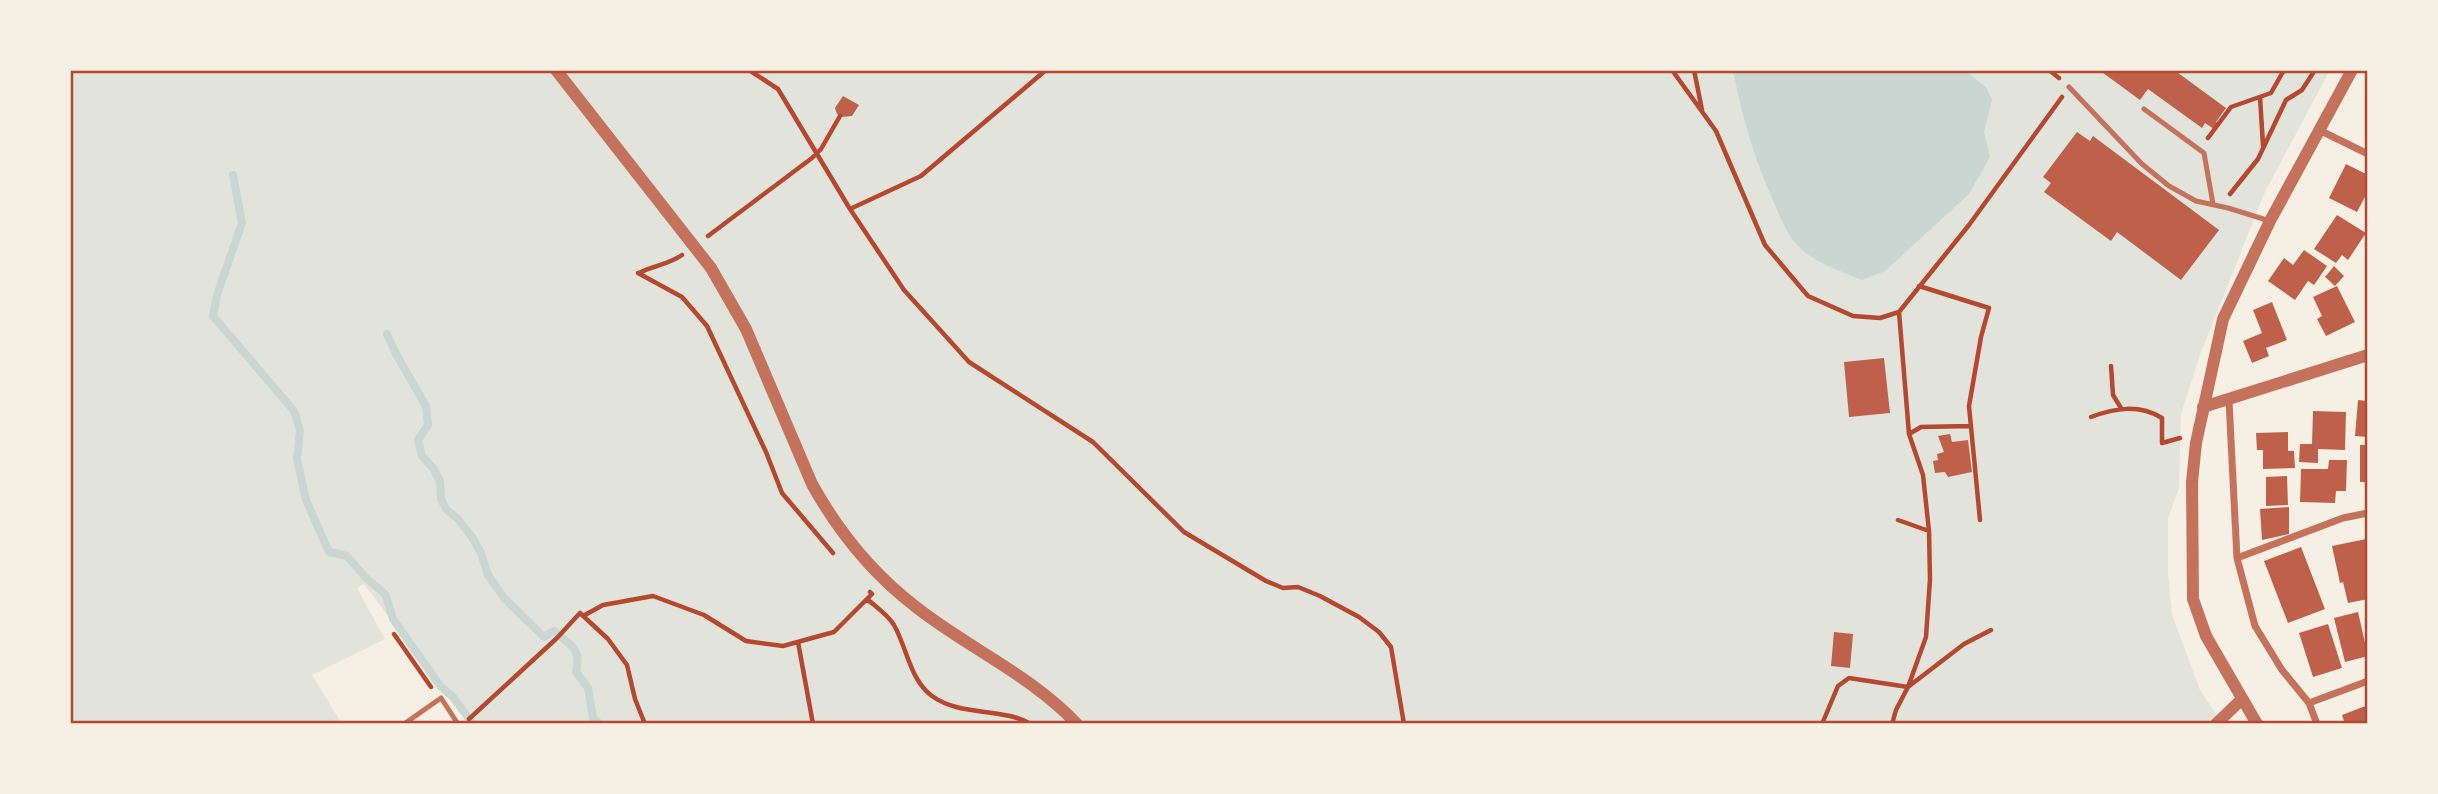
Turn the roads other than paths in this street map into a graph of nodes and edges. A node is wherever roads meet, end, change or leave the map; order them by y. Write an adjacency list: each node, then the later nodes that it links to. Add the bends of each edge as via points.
1 (556, 70): 19 (street, via 711,268 746,329 812,484 849,541 916,608 1041,690)
2 (2351, 70): 5 (street)
3 (2070, 87): 7 (lane, via 2142,164 2169,186 2196,201)
4 (2144, 109): 7 (lane, via 2204,153)
5 (2319, 130): 6 (street); 8 (street)
6 (2368, 154)
7 (2213, 204): 8 (lane)
8 (2270, 221): 11 (street, via 2223,319)
9 (2368, 355): 10 (street)
10 (2229, 401): 11 (street); 13 (street)
11 (2203, 407): 15 (street, via 2192,482 2193,599 2206,636)
12 (2368, 513): 13 (street)
13 (2237, 558): 16 (street, via 2255,626)
14 (2368, 681): 16 (street)
15 (2241, 701): 20 (street); 21 (street)
16 (2309, 703): 22 (street)
17 (404, 724): 18 (lane, via 441,698)
18 (458, 724)
19 (1077, 724)
20 (2217, 724)
21 (2257, 724)
22 (2317, 724)

